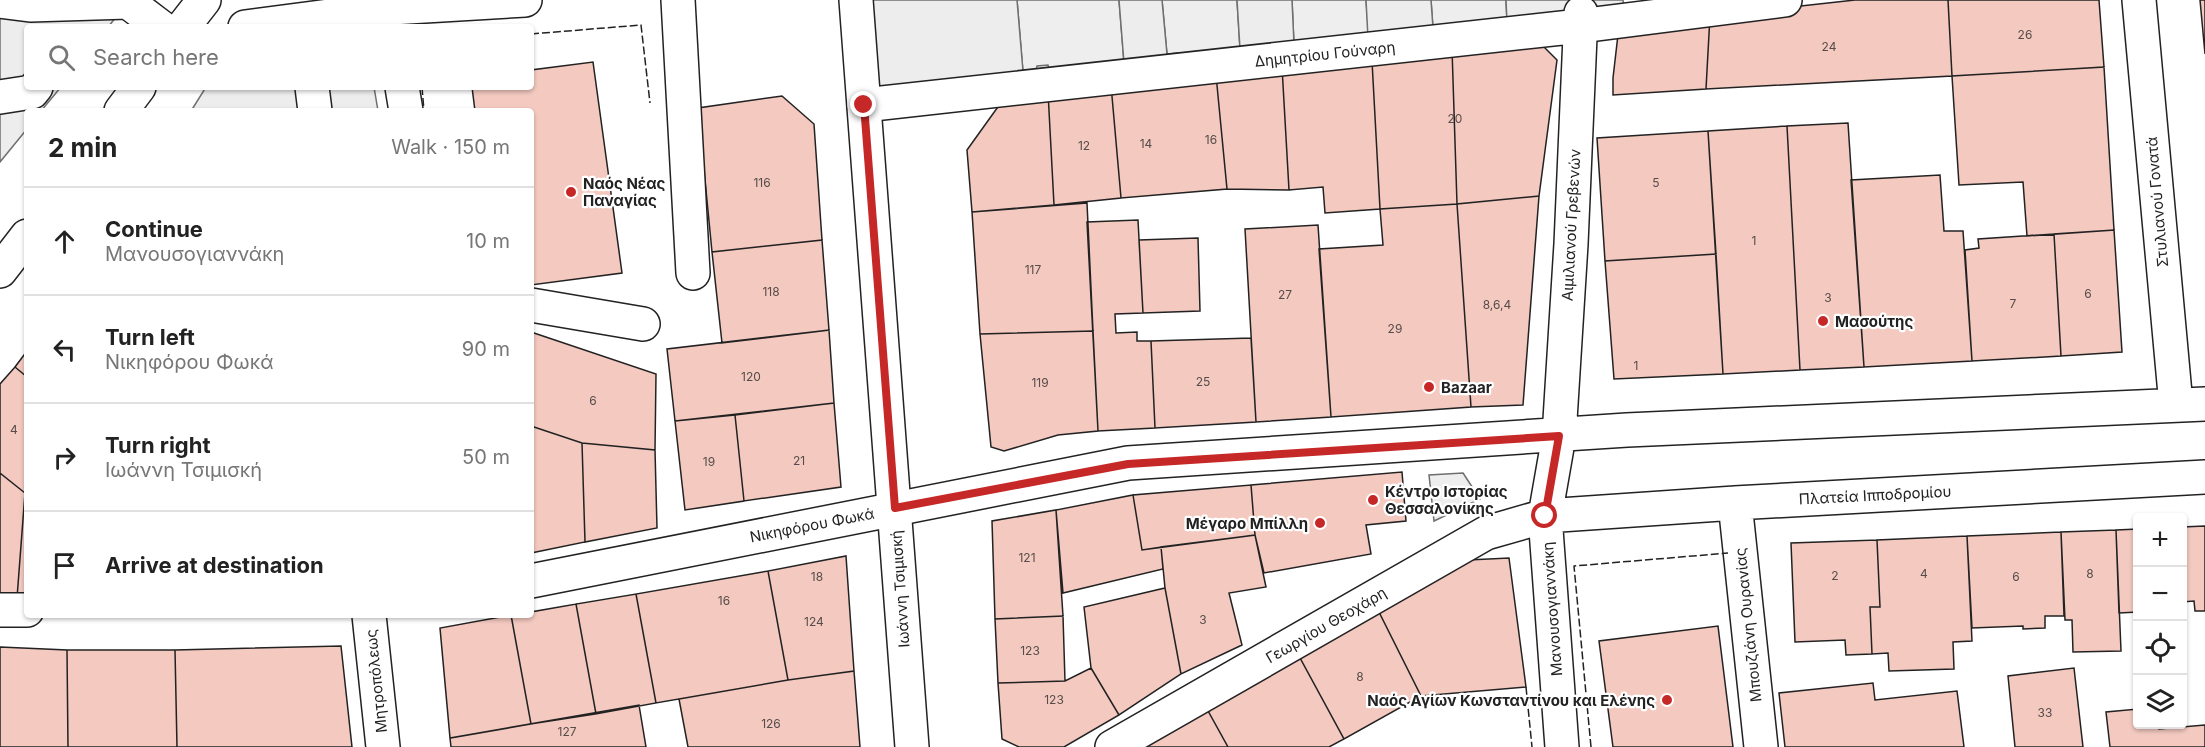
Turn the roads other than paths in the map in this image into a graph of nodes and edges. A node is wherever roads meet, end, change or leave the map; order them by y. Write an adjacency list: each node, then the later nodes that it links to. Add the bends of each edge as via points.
1 (204, 0): 14 (street)
2 (525, 0): 10 (street)
3 (678, 0): 27 (street)
4 (856, 0): 21 (street, Ιωάννη Τσιμισκή)
5 (1785, 0): 11 (street, Δημητρίου Γούναρη)
6 (2139, 0): 30 (street, Στυλιανού Γονατά)
7 (0, 1): 8 (street, via 30,5)
8 (108, 2): 12 (street); 13 (street, via 128,2)
9 (305, 15): 10 (street); 15 (street)
10 (392, 17)
11 (1581, 19): 21 (street, Δημητρίου Γούναρη); 31 (street, Αιμιλιανού Γρεβενών)
12 (90, 24)
13 (157, 24)
14 (185, 24)
15 (260, 24)
16 (34, 90): 20 (street)
17 (137, 90): 22 (street)
18 (312, 90): 23 (street)
19 (402, 90): 24 (street)
20 (0, 97)
21 (864, 105): 34 (street, Ιωάννη Τσιμισκή)
22 (123, 108)
23 (315, 108)
24 (406, 108)
25 (24, 240): 26 (street)
26 (0, 271)
27 (693, 273)
28 (534, 305): 29 (street)
29 (643, 324)
30 (2190, 404): 31 (street)
31 (1559, 436): 34 (street, Νικηφόρου Φωκά, via 1128,464); 35 (street, Μανουσογιαννάκη)
32 (2205, 477): 33 (street, Πλατεία Ιπποδρομίου)
33 (1735, 503): 35 (street, Πλατεία Ιπποδρομίου); 44 (street, Μπουζιάνη Ουρανίας)
34 (895, 508): 36 (street, Νικηφόρου Φωκά); 41 (street, Ιωάννη Τσιμισκή)
35 (1545, 516): 42 (street, Γεωργίου Θεοχάρη, via 1485,532); 43 (street, Μανουσογιαννάκη)
36 (534, 580)
37 (0, 609): 38 (street)
38 (24, 610)
39 (369, 618): 40 (street, Μητροπόλεως)
40 (383, 747)
41 (912, 747)
42 (1112, 747)
43 (1562, 747)
44 (1761, 747)

